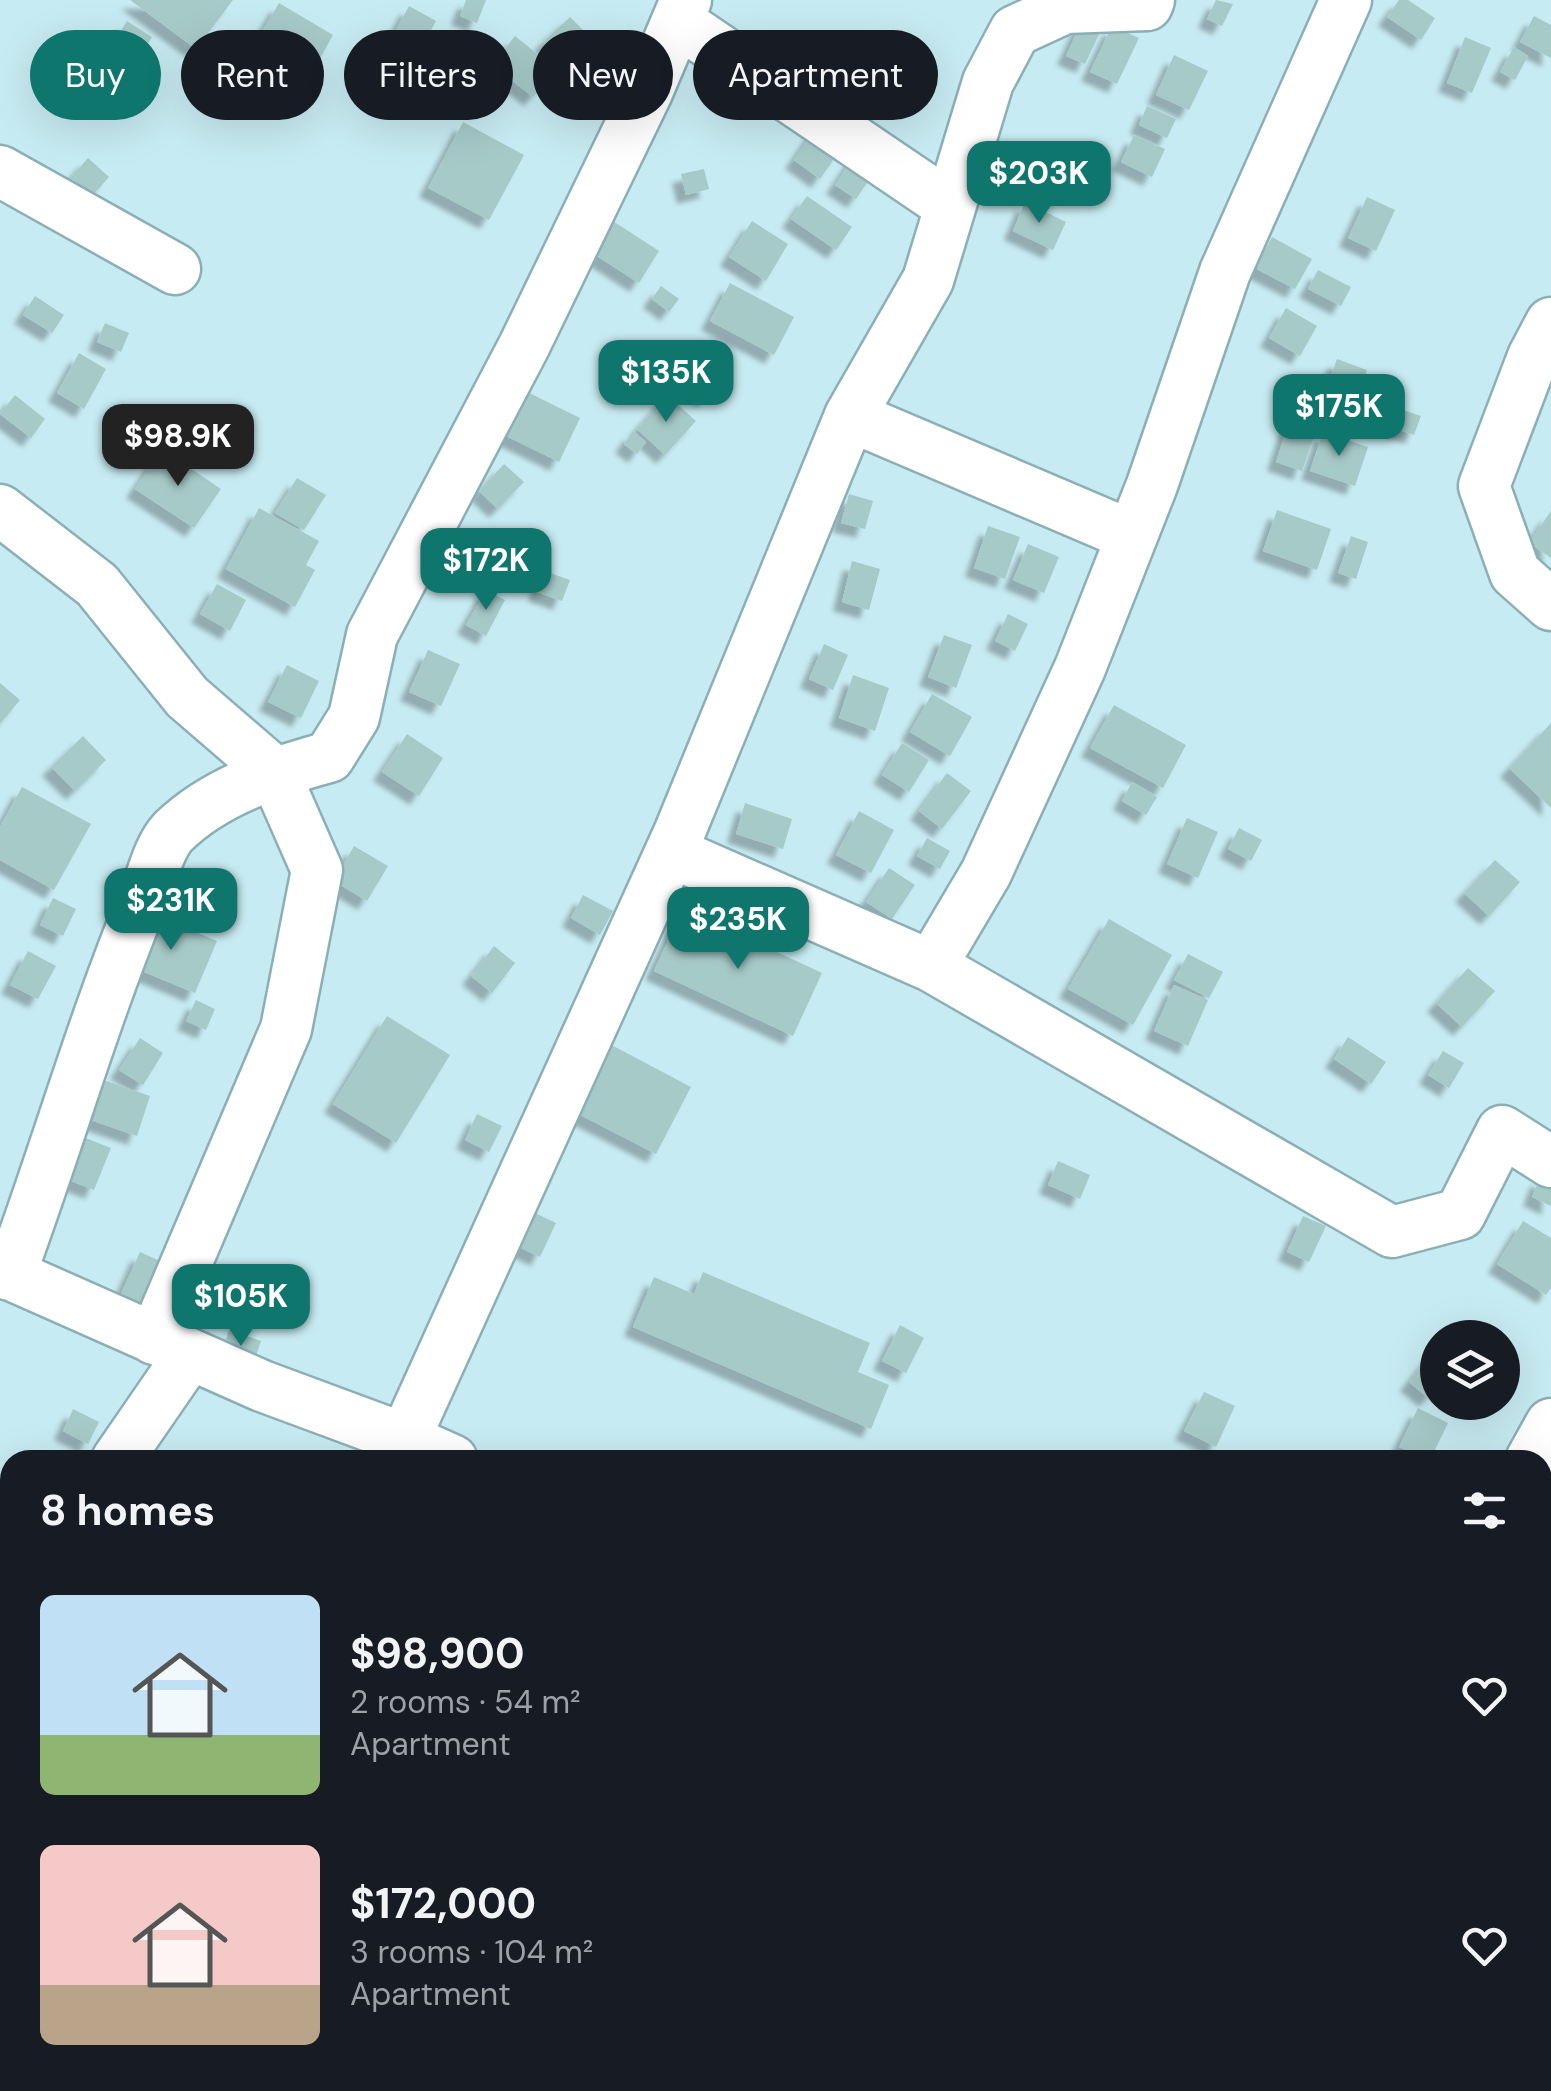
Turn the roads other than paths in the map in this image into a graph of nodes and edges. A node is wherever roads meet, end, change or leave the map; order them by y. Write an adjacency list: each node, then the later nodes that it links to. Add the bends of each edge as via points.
1 (1150, 0): 5 (street, via 1065,8 1015,31 988,82)
2 (1346, 0): 10 (street, via 1225,272)
3 (681, 10): 5 (street); 12 (street, via 524,346 372,635 354,717 329,757)
4 (0, 171): 6 (street)
5 (950, 206): 8 (street, via 928,280)
6 (175, 269)
7 (1545, 348): 11 (street, via 1484,486 1516,573)
8 (850, 416): 10 (street); 13 (street)
9 (0, 510): 12 (street, via 97,585 187,697)
10 (1132, 536): 14 (street, via 986,873)
11 (1551, 605)
12 (274, 772): 16 (street, via 204,806 170,836); 17 (street, via 317,870 286,1030)
13 (671, 852): 14 (street); 19 (street)
14 (931, 966): 15 (street, via 1392,1232 1460,1214 1502,1131)
15 (1551, 1162)
16 (5, 1272): 17 (street)
17 (172, 1347): 19 (street); 20 (street)
18 (1551, 1424): 21 (street)
19 (400, 1449)
20 (122, 1450)
21 (1537, 1450)

